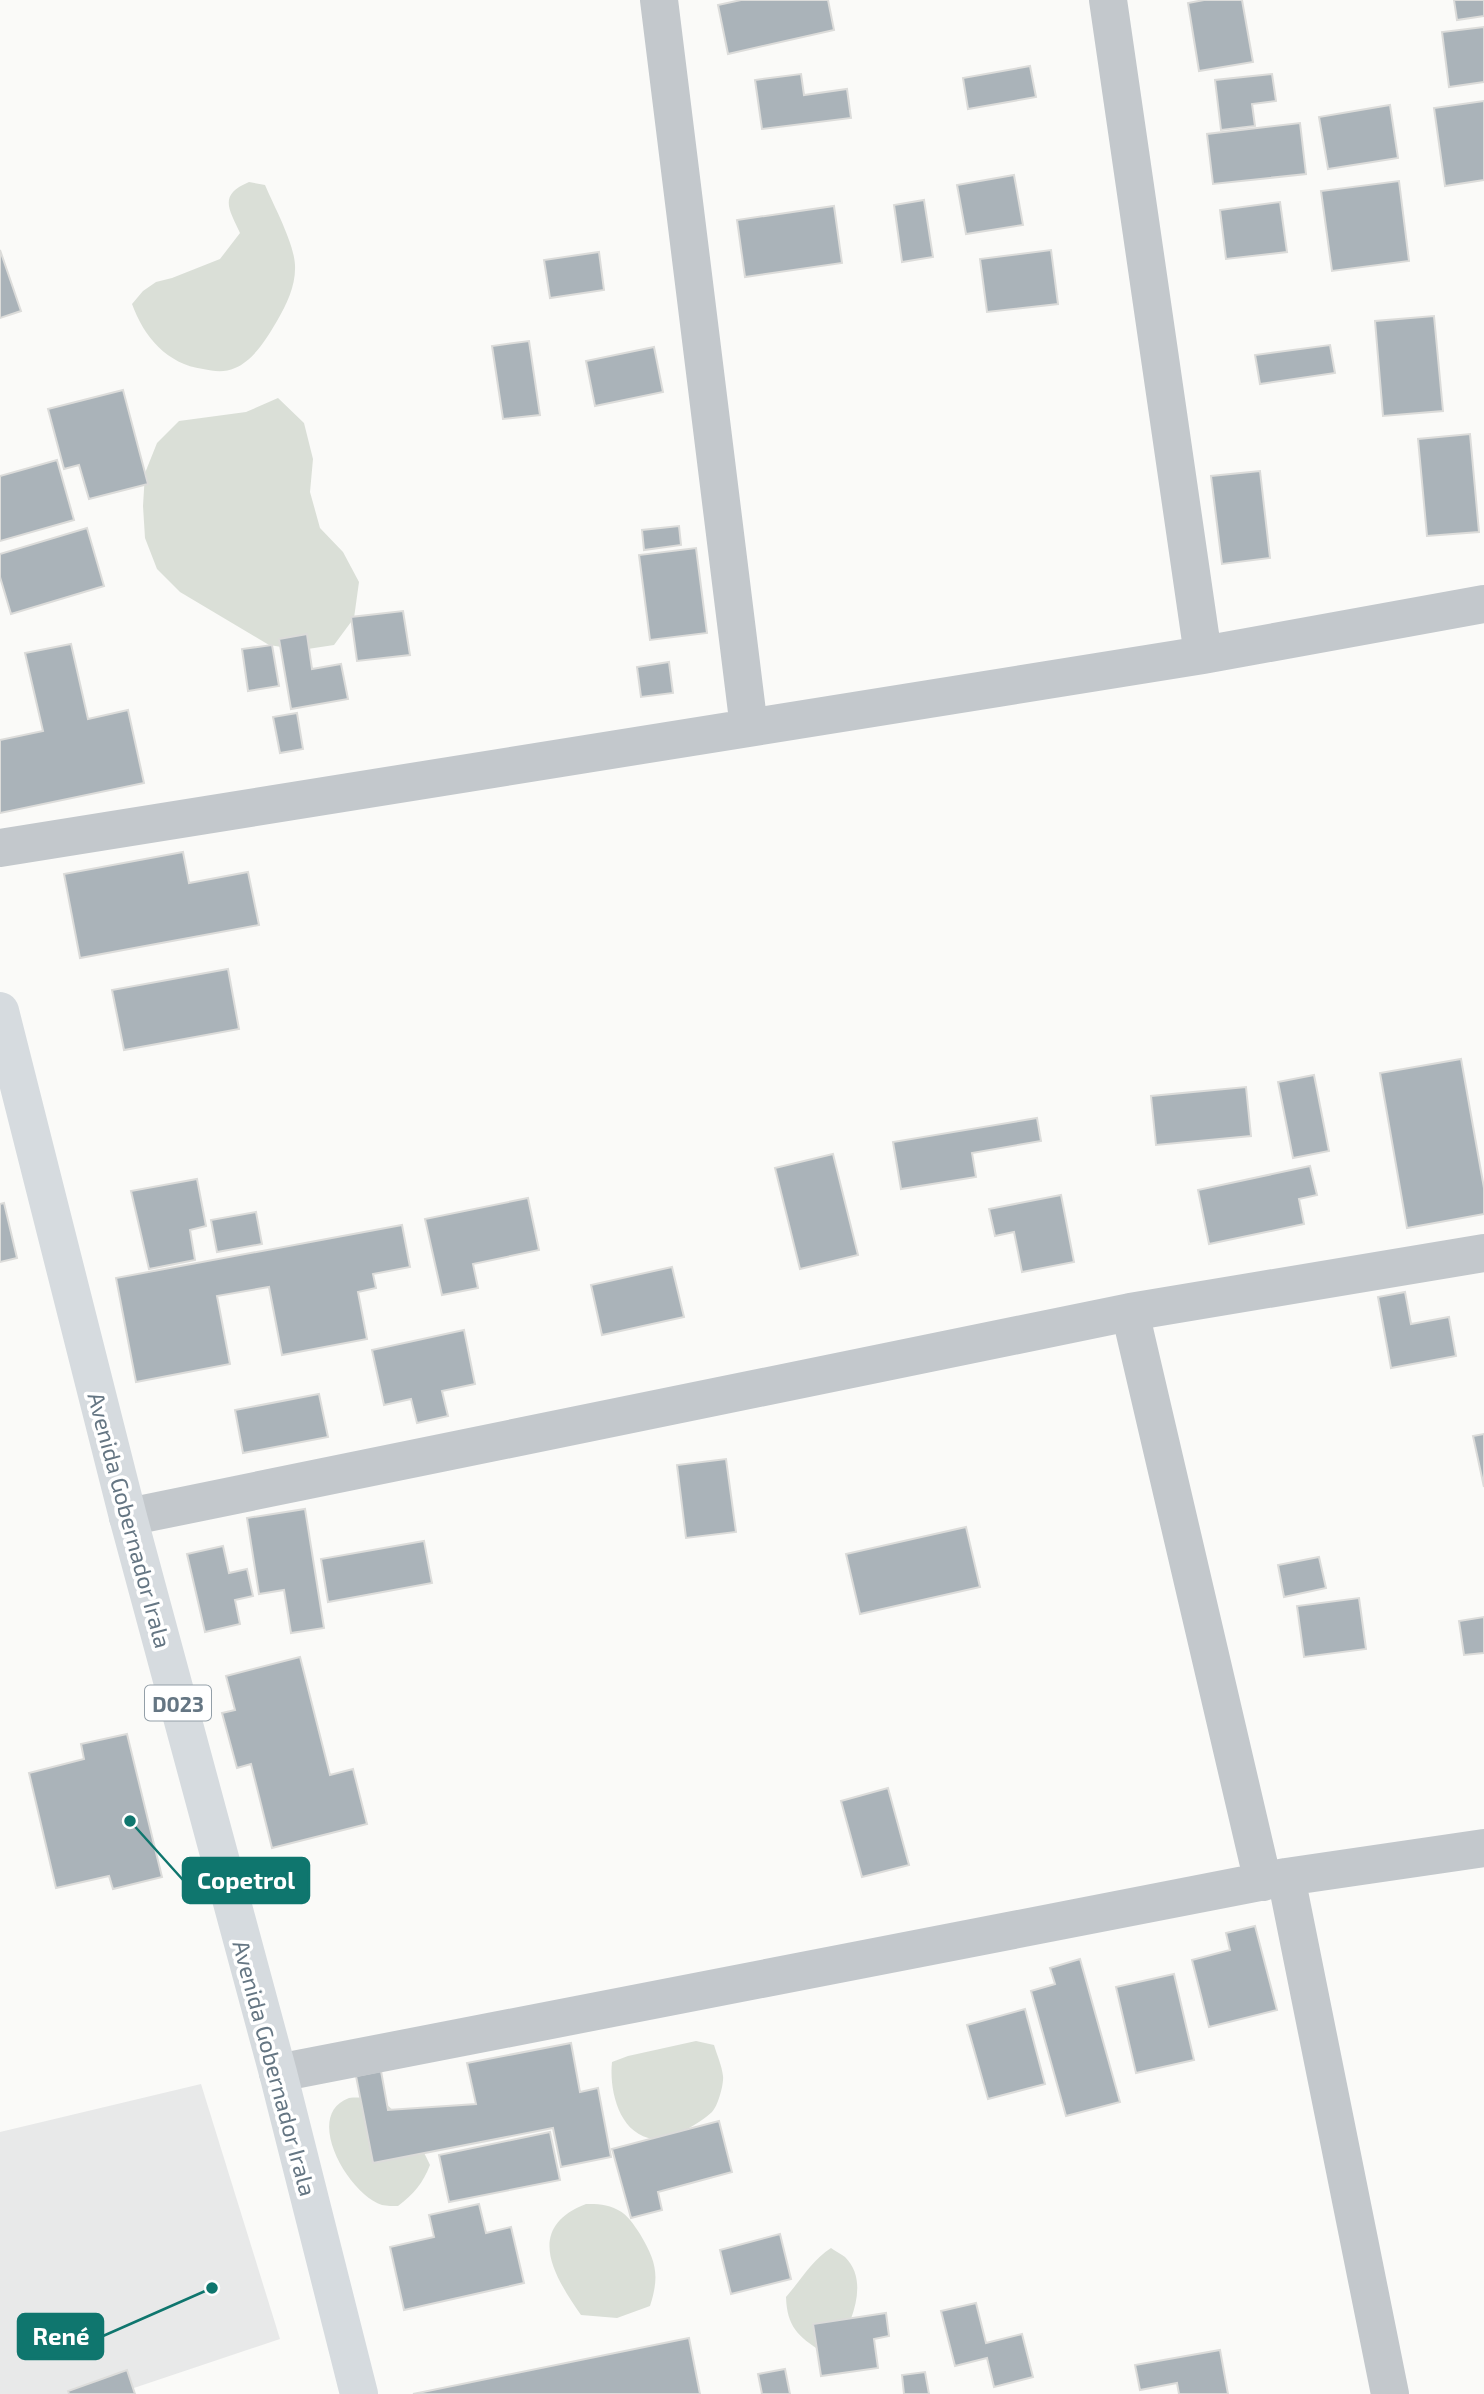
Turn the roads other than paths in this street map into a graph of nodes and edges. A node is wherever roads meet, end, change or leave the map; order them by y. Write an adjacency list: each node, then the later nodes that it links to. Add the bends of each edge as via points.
1 (659, 0): 5 (street)
2 (1108, 0): 4 (street)
3 (1484, 604): 4 (street)
4 (1203, 656): 5 (street)
5 (749, 728): 6 (street)
6 (0, 848)
7 (0, 1011): 10 (main road, Avenida Gobernador Irala / D023)
8 (1484, 1253): 9 (street)
9 (1130, 1312): 10 (street); 12 (street)
10 (128, 1517): 13 (main road, Avenida Gobernador Irala / D023)
11 (1484, 1848): 12 (street)
12 (1274, 1880): 13 (street); 15 (street)
13 (278, 2073): 14 (main road, Avenida Gobernador Irala / D023)
14 (359, 2394)
15 (1390, 2394)

